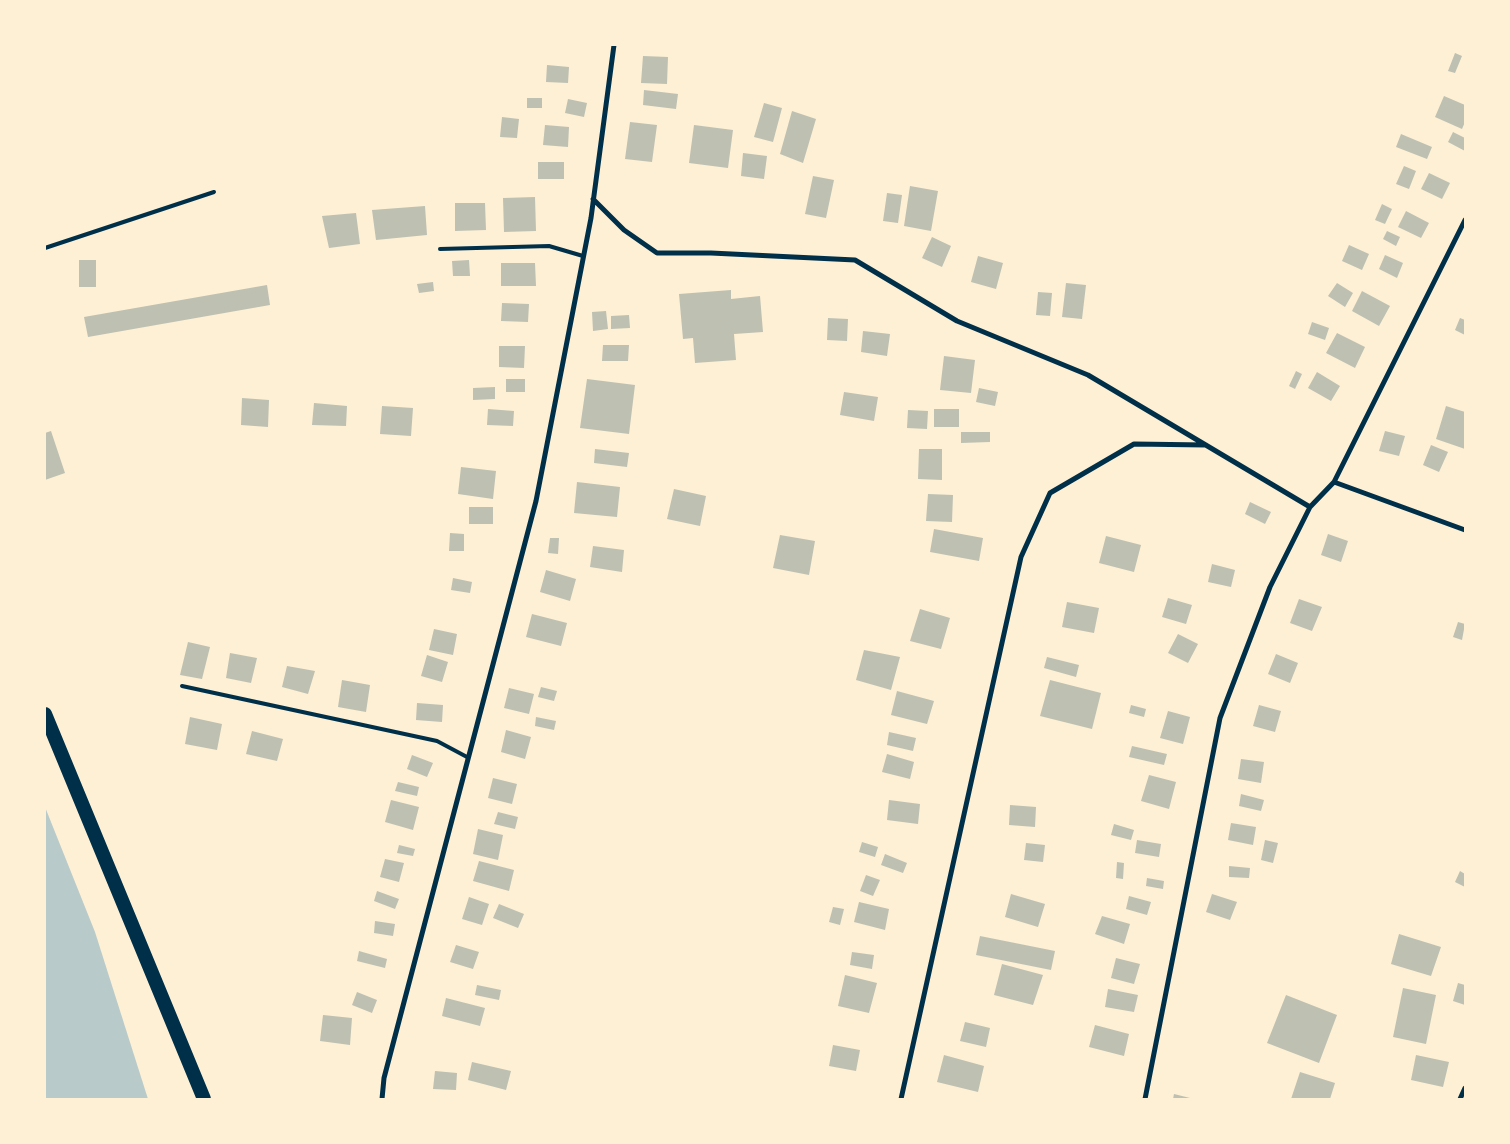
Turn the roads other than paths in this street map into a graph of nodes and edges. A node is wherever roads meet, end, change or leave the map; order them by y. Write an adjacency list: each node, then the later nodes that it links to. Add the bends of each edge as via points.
1 (614, 45): 3 (street)
2 (214, 192): 5 (lane)
3 (593, 199): 7 (street); 8 (street, via 624,230 658,253 855,260 957,321 1088,375)
4 (1465, 220): 9 (street)
5 (45, 248)
6 (440, 250): 7 (lane, via 549,246)
7 (583, 256): 14 (street, via 536,501)
8 (1207, 445): 10 (street); 18 (street, via 1134,444 1050,493 1021,558)
9 (1334, 482): 10 (street); 11 (street)
10 (1310, 507): 19 (street, via 1270,588 1220,718)
11 (1465, 530)
12 (182, 686): 14 (lane, via 437,741)
13 (45, 714): 16 (highway)
14 (467, 757): 17 (street, via 384,1078)
15 (1465, 1088): 20 (street)
16 (204, 1099)
17 (382, 1099)
18 (901, 1099)
19 (1145, 1099)
20 (1460, 1099)

